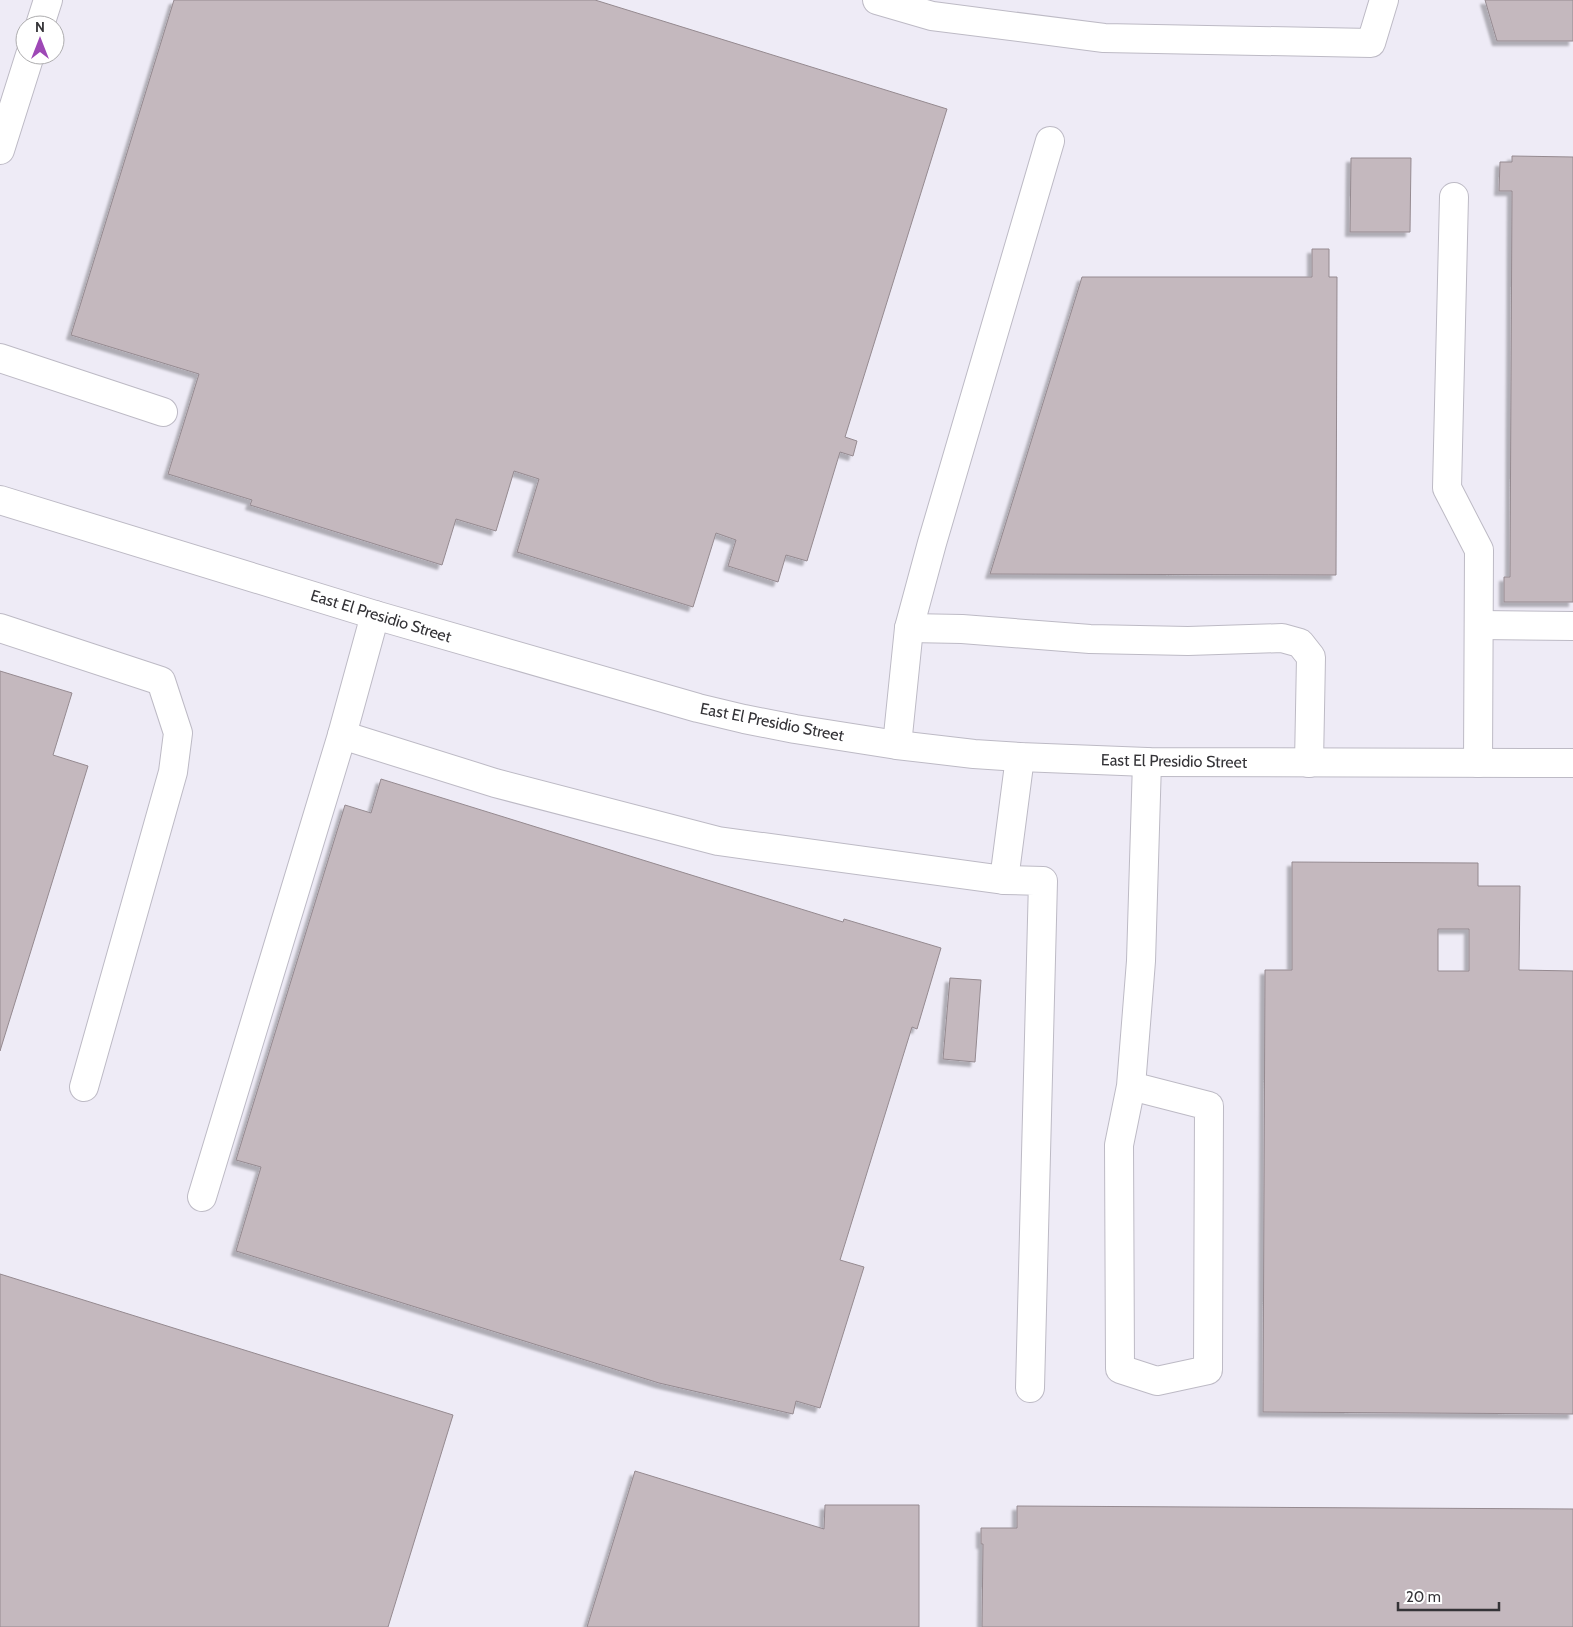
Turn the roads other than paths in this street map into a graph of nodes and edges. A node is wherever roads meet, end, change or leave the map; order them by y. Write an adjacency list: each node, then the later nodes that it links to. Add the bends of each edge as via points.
1 (48, 0): 4 (street)
2 (877, 0): 3 (street, via 932,16 1104,38 1371,43)
3 (1384, 0)
4 (43, 15)
5 (27, 65): 7 (street)
6 (1050, 141): 16 (street)
7 (0, 150)
8 (1454, 197): 13 (street, via 1447,488 1479,550)
9 (0, 358): 10 (street)
10 (163, 412)
11 (0, 500): 12 (street, East El Presidio Street)
12 (375, 615): 17 (street); 18 (street, East El Presidio Street, via 698,708)
13 (1479, 625): 14 (street); 22 (street)
14 (1573, 626)
15 (0, 628): 26 (street, via 161,681 178,733 172,772)
16 (909, 628): 18 (street); 21 (street, via 1090,639 1188,641 1282,638 1300,643 1311,657)
17 (342, 734): 24 (street, via 495,783 718,841); 27 (street)
18 (898, 745): 19 (street, East El Presidio Street)
19 (1020, 758): 20 (street, East El Presidio Street); 24 (street)
20 (1148, 762): 21 (street, East El Presidio Street); 25 (street, via 1141,961)
21 (1309, 762): 22 (street, East El Presidio Street)
22 (1478, 763): 23 (street, East El Presidio Street)
23 (1573, 763)
24 (1004, 880): 28 (street, via 1043,881)
25 (1131, 1086): 25 (street, via 1118,1144 1120,1369 1157,1381 1208,1370 1209,1106)
26 (84, 1087)
27 (202, 1197)
28 (1030, 1388)

